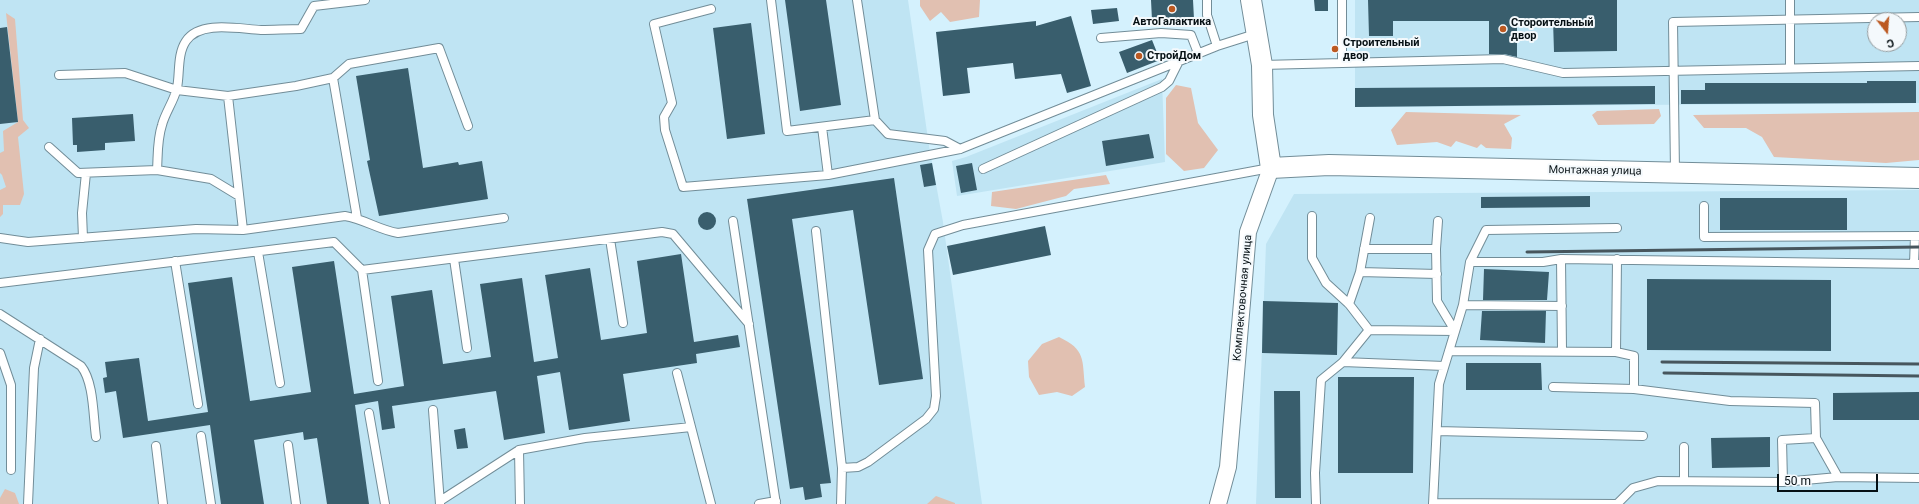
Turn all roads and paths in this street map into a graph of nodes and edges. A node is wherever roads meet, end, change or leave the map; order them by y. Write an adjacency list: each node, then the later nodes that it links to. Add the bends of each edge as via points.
1 (364, 0): 23 (lane, via 314,6 300,29 260,30 232,27 205,29 192,33 182,49)
2 (771, 0): 27 (lane, via 787,131)
3 (857, 0): 25 (lane)
4 (1207, 0): 13 (lane, via 1208,15)
5 (1251, 0): 11 (street, Комплектовочная улица)
6 (1342, 0): 16 (lane)
7 (1790, 0): 10 (lane)
8 (711, 10): 35 (lane, via 654,24 672,103 664,117 665,130 683,187)
9 (1919, 17): 10 (lane)
10 (1791, 21): 19 (lane); 20 (lane, via 1673,22)
11 (1255, 34): 13 (lane); 17 (street, Комплектовочная улица)
12 (1101, 38): 14 (lane, via 1161,33 1191,35)
13 (1218, 46): 14 (lane)
14 (1198, 53): 15 (lane)
15 (1180, 61): 29 (lane); 31 (lane, via 1169,81 1162,87)
16 (1342, 62): 17 (lane); 20 (lane, via 1503,59 1563,73)
17 (1262, 65): 30 (street, Комплектовочная улица, via 1263,115)
18 (1919, 66): 19 (lane)
19 (1790, 68): 20 (lane)
20 (1673, 70): 33 (lane)
21 (58, 75): 23 (lane, via 125,73)
22 (333, 78): 24 (lane); 26 (lane, via 349,64 439,48); 40 (lane)
23 (177, 90): 24 (lane); 32 (lane, via 158,140)
24 (228, 96): 37 (lane)
25 (875, 120): 27 (lane); 29 (lane, via 888,134 944,141)
26 (468, 126)
27 (822, 127): 35 (lane)
28 (49, 147): 34 (lane, via 78,173)
29 (960, 149): 35 (lane)
30 (1271, 168): 33 (street, Монтажная улица, via 1329,165); 100 (lane, via 963,225 935,234 928,250 936,396 934,409 926,419 868,462 858,467); 117 (street, Комплектовочная улица, via 1248,232 1228,467)
31 (983, 169)
32 (157, 170): 34 (lane); 37 (lane, via 211,179)
33 (1675, 172): 36 (street, Монтажная улица)
34 (86, 173): 50 (lane, via 82,213)
35 (828, 175)
36 (1919, 178)
37 (239, 196): 46 (lane)
38 (1704, 206): 48 (lane, via 1704,237)
39 (1312, 216): 65 (lane, via 1312,258 1326,283)
40 (357, 218): 41 (lane, via 384,231 398,232); 46 (lane, via 345,216)
41 (504, 218)
42 (1370, 218): 52 (lane)
43 (733, 221): 70 (lane)
44 (1438, 221): 53 (lane)
45 (1617, 228): 59 (lane, via 1486,230)
46 (243, 230): 50 (lane, via 196,229)
47 (816, 231): 100 (lane)
48 (1917, 236): 60 (lane)
49 (0, 238): 50 (lane, via 28,242)
50 (83, 238)
51 (610, 239): 55 (lane); 69 (lane); 70 (lane, via 662,232 673,234)
52 (1364, 249): 53 (lane); 62 (lane)
53 (1436, 250): 63 (lane)
54 (258, 252): 58 (lane); 61 (lane, via 334,242); 84 (lane)
55 (454, 259): 61 (lane); 74 (lane)
56 (1561, 259): 57 (lane); 59 (lane, via 1543,262); 67 (lane)
57 (1617, 259): 60 (lane); 77 (lane)
58 (175, 261): 64 (lane); 87 (lane)
59 (1470, 262): 66 (lane)
60 (1917, 264)
61 (362, 270): 83 (lane)
62 (1360, 272): 63 (lane); 65 (lane)
63 (1437, 274): 72 (lane, via 1437,301)
64 (0, 283)
65 (1348, 304): 71 (lane)
66 (1463, 305): 67 (lane); 72 (lane)
67 (1562, 306): 75 (lane)
68 (0, 314): 73 (lane)
69 (623, 323)
70 (749, 324): 107 (lane)
71 (1369, 330): 72 (lane); 79 (lane)
72 (1455, 331): 76 (lane)
73 (40, 339): 94 (lane, via 85,371 89,380); 108 (lane, via 34,368)
74 (467, 348)
75 (1562, 350): 76 (lane); 77 (lane)
76 (1449, 351): 80 (lane)
77 (1616, 352): 86 (lane, via 1634,356)
78 (0, 353): 82 (lane)
79 (1343, 362): 80 (lane); 118 (lane, via 1321,380 1315,473)
80 (1444, 366): 91 (lane, via 1439,384)
81 (677, 373): 90 (lane)
82 (4, 374): 101 (lane, via 11,394)
83 (378, 381)
84 (280, 383)
85 (1553, 387): 86 (lane)
86 (1634, 389): 95 (lane, via 1730,401 1815,403)
87 (198, 404)
88 (433, 410): 106 (lane)
89 (369, 413): 112 (lane)
90 (691, 427): 99 (lane, via 585,438); 114 (lane)
91 (1437, 431): 93 (lane); 119 (lane)
92 (201, 436): 110 (lane)
93 (1643, 436)
94 (96, 437)
95 (1816, 438): 102 (lane); 105 (lane, via 1782,440)
96 (288, 445): 111 (lane)
97 (156, 446): 109 (lane)
98 (1684, 447): 104 (lane)
99 (519, 450): 106 (lane); 113 (lane)
100 (842, 468): 116 (lane)
101 (10, 470)
102 (1838, 477): 103 (lane); 105 (lane)
103 (1919, 478)
104 (1684, 481): 105 (lane); 119 (lane, via 1658,481 1633,488 1617,504)
105 (1783, 482)
106 (440, 503)
107 (776, 503): 115 (lane)
108 (28, 504)
109 (163, 504)
110 (211, 504)
111 (296, 504)
112 (385, 504)
113 (520, 504)
114 (711, 504)
115 (759, 504)
116 (841, 504)
117 (1218, 504)
118 (1316, 504)
119 (1433, 504)

